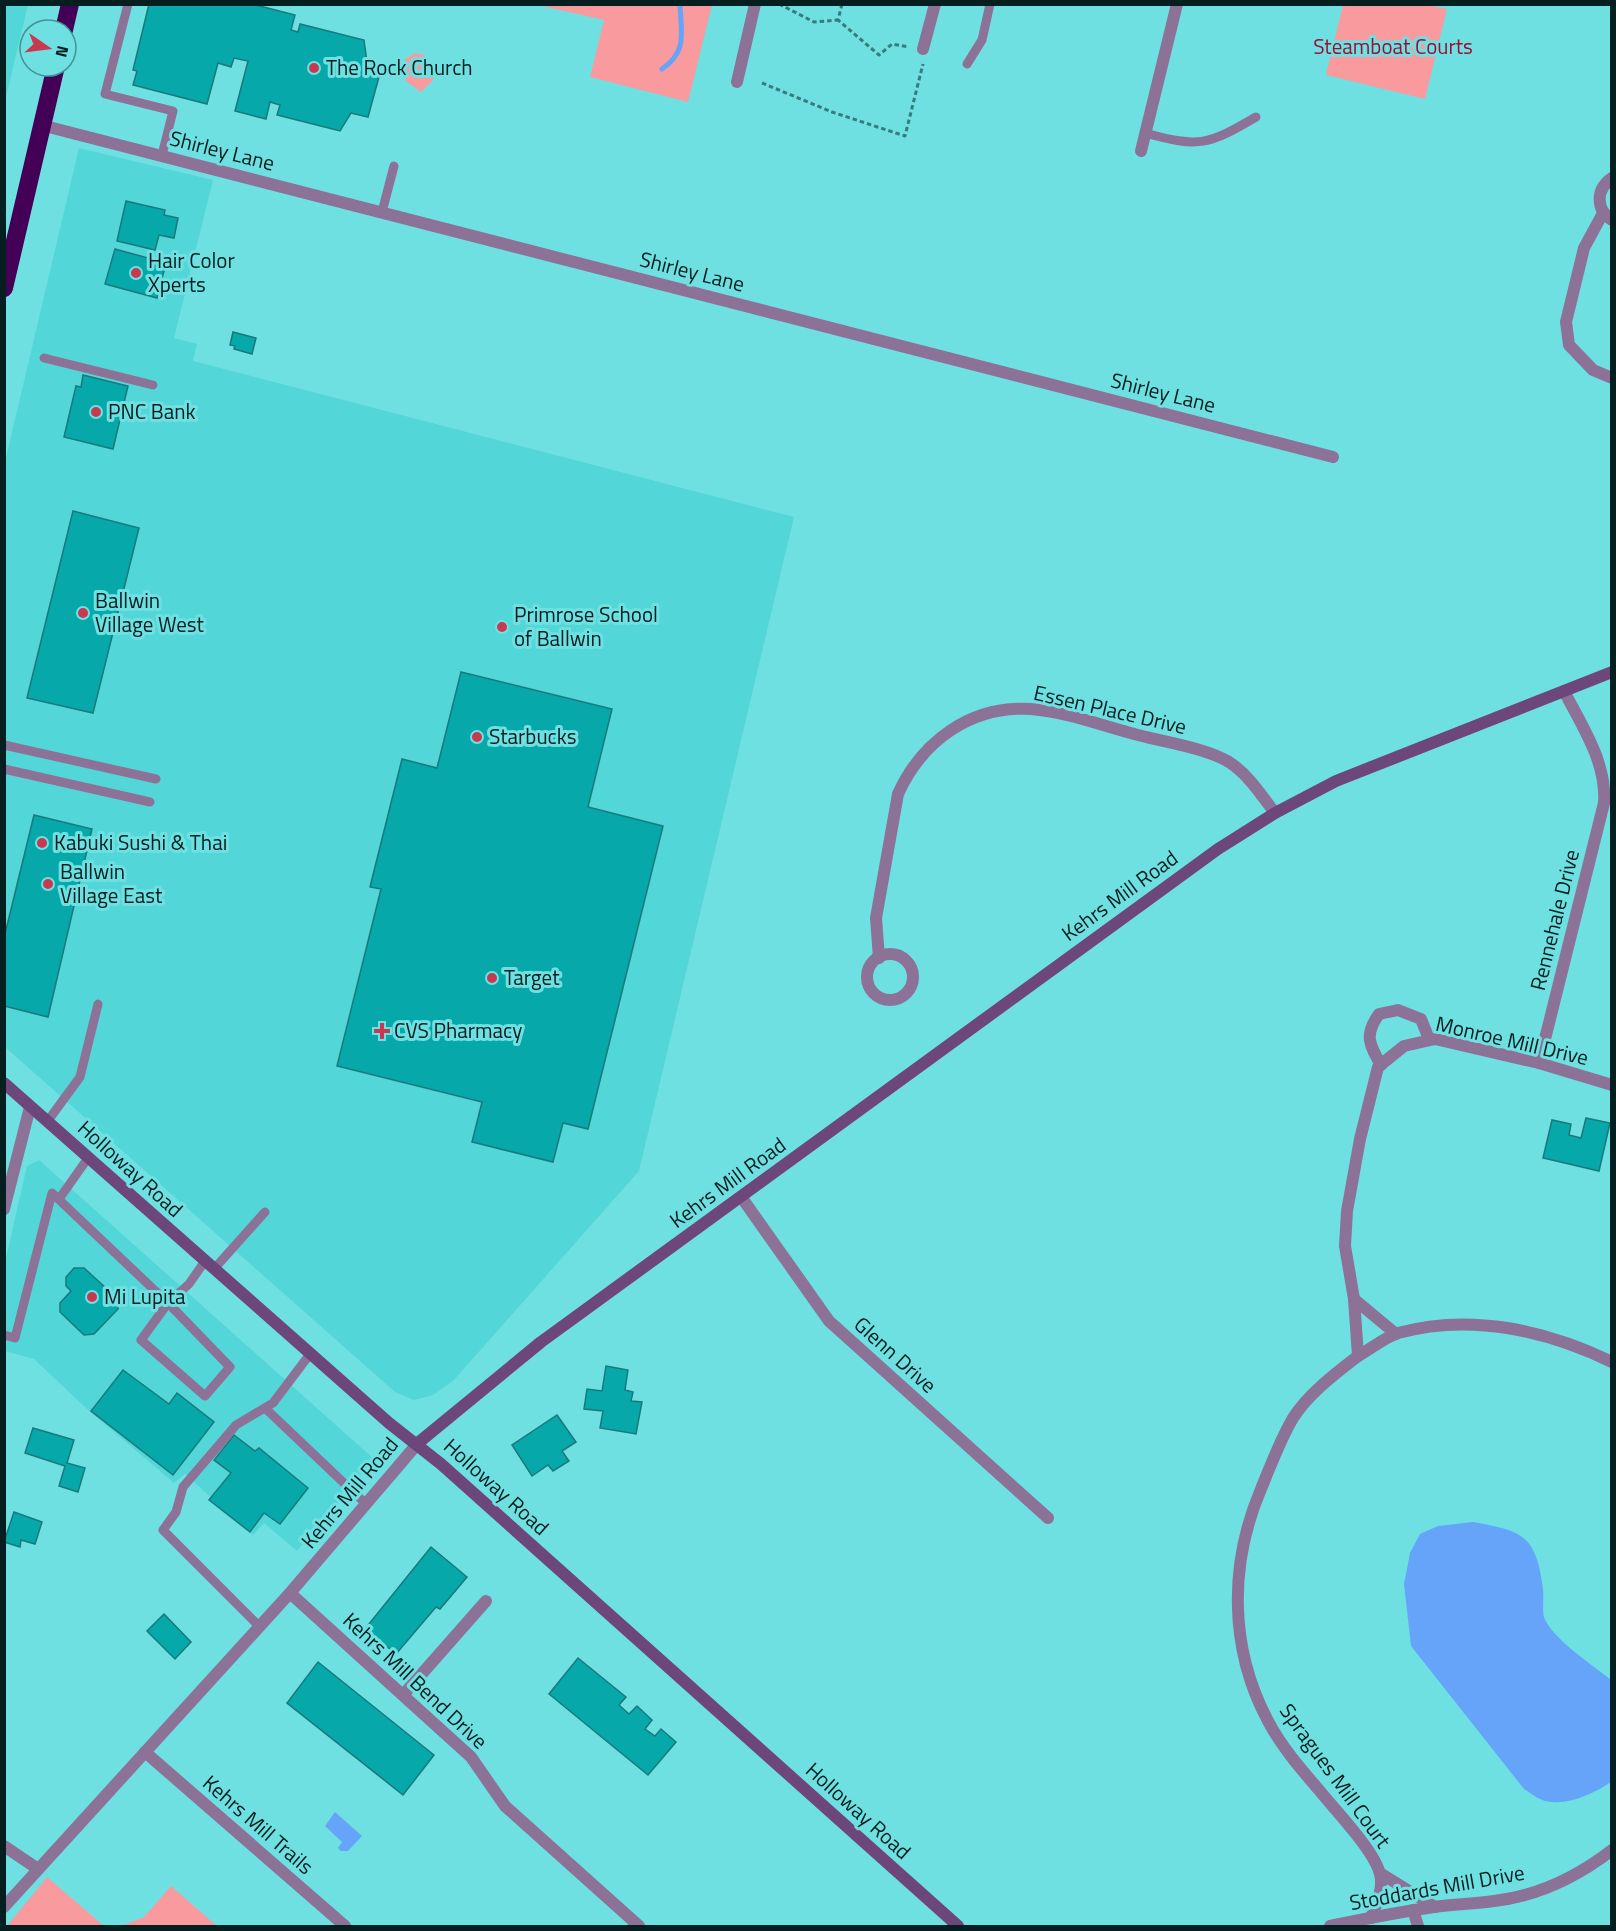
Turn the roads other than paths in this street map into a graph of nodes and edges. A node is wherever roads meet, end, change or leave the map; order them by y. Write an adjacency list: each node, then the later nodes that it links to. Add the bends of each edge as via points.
1 (128, 4): 14 (lane, via 105,94 173,111)
2 (755, 4): 9 (street)
3 (935, 4): 6 (street)
4 (990, 4): 7 (lane, via 982,40)
5 (1177, 4): 12 (street)
6 (923, 49)
7 (967, 64)
8 (53, 78): 11 (highway)
9 (736, 82)
10 (1257, 117): 12 (lane, via 1221,137 1199,142 1182,143)
11 (41, 125): 14 (street, Shirley Lane); 19 (highway)
12 (1145, 133): 13 (street)
13 (1141, 151)
14 (162, 155): 17 (street, Shirley Lane)
15 (394, 166): 17 (lane)
16 (1611, 178): 18 (street, via 1600,191 1600,206)
17 (382, 212): 24 (street, Shirley Lane)
18 (1607, 217): 22 (street, via 1584,248 1566,322 1569,345 1593,370)
19 (9, 245): 20 (highway)
20 (4, 288)
21 (44, 358): 23 (lane)
22 (1611, 378)
23 (153, 385)
24 (1333, 457)
25 (1611, 672): 26 (street, Kehrs Mill Road)
26 (1564, 691): 30 (street); 32 (street, Kehrs Mill Road, via 1336,781)
27 (4, 745): 29 (lane)
28 (4, 769): 31 (lane)
29 (156, 779)
30 (1608, 785): 36 (street, Rennehale Drive)
31 (150, 802)
32 (1275, 813): 33 (street, Essen Place Drive, via 1244,773 1227,761 1192,749 1050,712 1009,709 971,718 934,741 907,775 898,794 876,918); 43 (street, Kehrs Mill Road, via 1209,855)
33 (879, 958)
34 (98, 1004): 41 (lane, via 80,1077)
35 (1429, 1039): 36 (street, Monroe Mill Drive); 37 (street, Monroe Mill Drive, via 1404,1046); 37 (street, via 1421,1019 1398,1010 1379,1014 1370,1027 1370,1046)
36 (1539, 1063): 39 (street, Monroe Mill Drive)
37 (1381, 1065): 48 (street, via 1359,1139 1347,1210 1346,1246)
38 (4, 1083): 40 (street, Holloway Road)
39 (1611, 1085)
40 (30, 1107): 41 (street, Holloway Road); 45 (street)
41 (47, 1122): 42 (street, Holloway Road)
42 (88, 1158): 44 (lane); 47 (street, Holloway Road)
43 (742, 1198): 56 (street, Kehrs Mill Road, via 541,1342); 58 (street, Glenn Drive, via 829,1321)
44 (59, 1199): 49 (lane); 51 (lane, via 52,1193 15,1338)
45 (4, 1209)
46 (266, 1212): 47 (lane)
47 (209, 1265): 49 (lane); 52 (street, Holloway Road)
48 (1354, 1299): 50 (street); 53 (street)
49 (168, 1303): 49 (lane, via 230,1367 205,1396 141,1340)
50 (1396, 1334): 53 (street, Spragues Mill Court); 54 (street, Spragues Mill Court, via 1446,1324 1486,1325 1541,1334)
51 (4, 1335)
52 (310, 1354): 55 (lane); 56 (street, Holloway Road, via 389,1423)
53 (1358, 1356): 67 (street, Spragues Mill Court, via 1309,1397 1281,1442 1250,1518 1239,1565 1237,1613 1245,1665 1268,1720 1281,1742 1356,1835)
54 (1611, 1362)
55 (265, 1408): 57 (lane); 61 (lane, via 236,1425 183,1487 176,1512 163,1530)
56 (418, 1443): 57 (street, Kehrs Mill Road); 74 (street, Holloway Road)
57 (366, 1504): 59 (street, Kehrs Mill Road)
58 (1048, 1518)
59 (290, 1593): 61 (street, Kehrs Mill Road); 62 (street, Kehrs Mill Bend Drive)
60 (486, 1601): 62 (street)
61 (260, 1626): 63 (street, Kehrs Mill Road)
62 (404, 1694): 73 (street, Kehrs Mill Bend Drive, via 471,1757 505,1806)
63 (145, 1752): 66 (street, Kehrs Mill Road); 72 (street, Kehrs Mill Trails)
64 (4, 1846): 66 (street)
65 (1611, 1850): 69 (street, Stoddards Mill Drive, via 1552,1887 1496,1901)
66 (38, 1869): 68 (street, Kehrs Mill Road)
67 (1380, 1873): 69 (street, Spragues Mill Court); 71 (street, Spragues Mill Court, via 1382,1888)
68 (4, 1907)
69 (1435, 1907): 70 (street, Stoddards Mill Drive)
70 (1413, 1910): 71 (street, Stoddards Mill Drive); 76 (street)
71 (1371, 1918): 75 (street, Stoddards Mill Drive)
72 (345, 1926)
73 (639, 1926)
74 (958, 1926)
75 (1329, 1926)
76 (1418, 1926)

